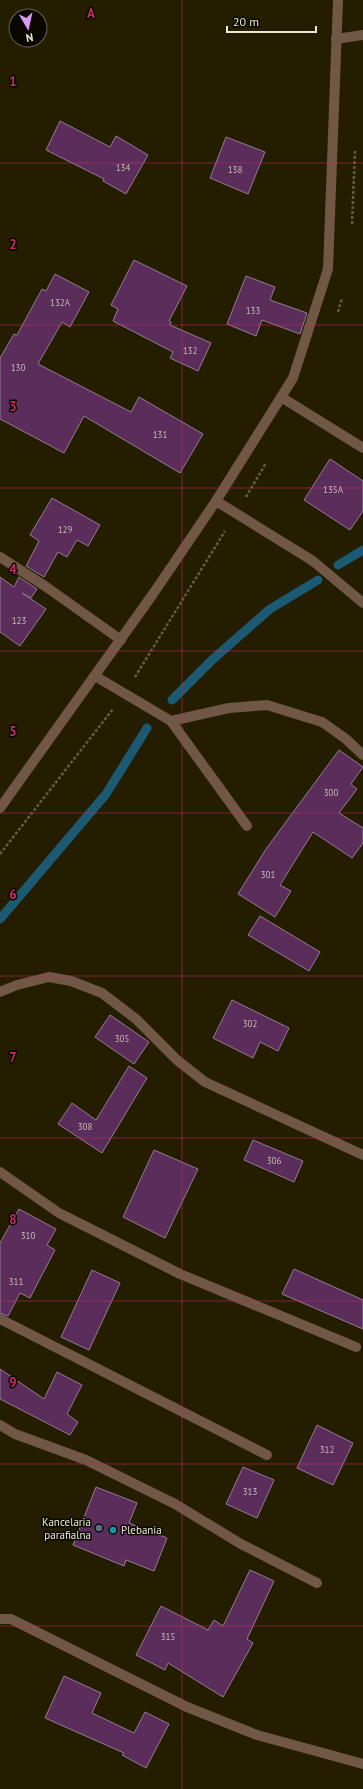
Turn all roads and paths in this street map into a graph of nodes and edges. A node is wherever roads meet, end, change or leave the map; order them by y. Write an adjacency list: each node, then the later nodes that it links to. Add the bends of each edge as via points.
1 (338, 0): 3 (street)
2 (363, 35): 3 (street)
3 (336, 39): 4 (street, via 328,269 293,378)
4 (281, 397): 5 (street); 6 (street)
5 (363, 448)
6 (216, 501): 8 (street, via 313,561); 9 (street)
7 (0, 558): 9 (street, via 45,586)
8 (363, 603)
9 (121, 640): 10 (street)
10 (95, 676): 11 (street); 13 (street)
11 (171, 721): 12 (street, via 229,708 267,705 322,722); 14 (street)
12 (363, 755)
13 (0, 808)
14 (247, 826)
15 (0, 992): 16 (street, via 49,977 71,981 102,993 136,1019 177,1060 205,1082)
16 (363, 1155)
17 (0, 1172): 19 (street, via 59,1213 180,1274)
18 (0, 1319): 21 (street)
19 (356, 1347)
20 (0, 1425): 22 (street, via 15,1434 86,1460 175,1504 241,1544)
21 (267, 1455)
22 (317, 1583)
23 (0, 1619): 24 (street, via 11,1619 201,1712 257,1735)
24 (363, 1764)

